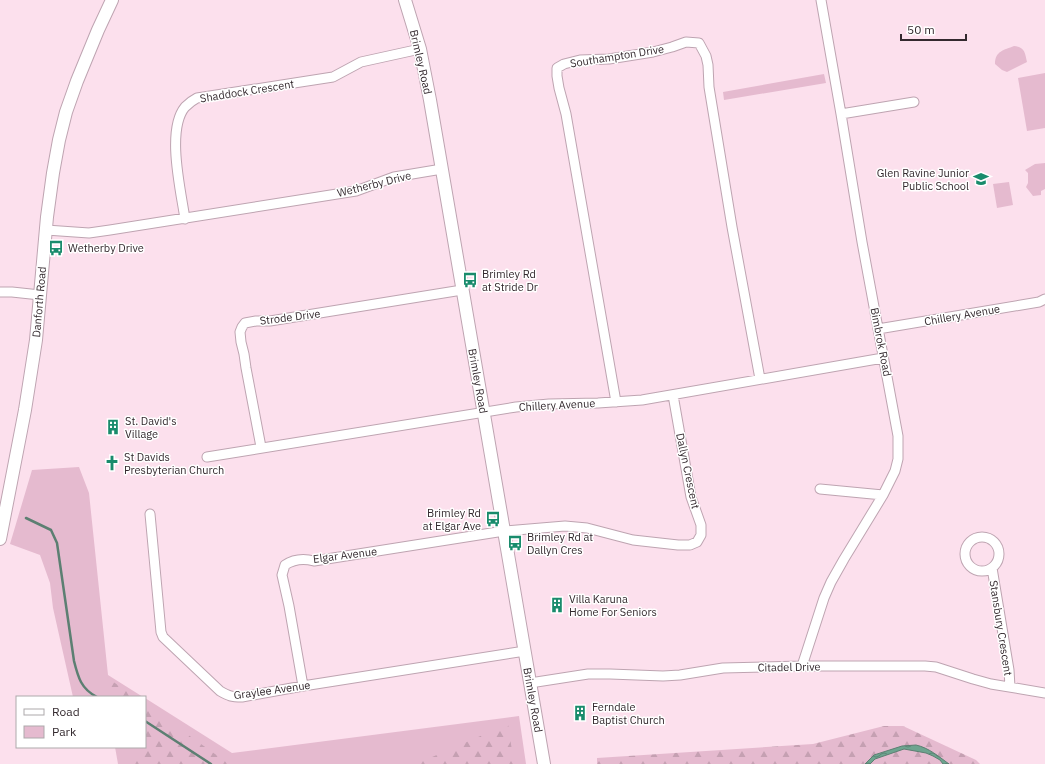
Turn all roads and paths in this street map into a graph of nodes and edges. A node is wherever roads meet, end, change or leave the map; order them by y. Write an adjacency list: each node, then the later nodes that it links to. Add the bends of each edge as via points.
1 (112, 0): 9 (main road, Danforth Road, via 66,112 53,173)
2 (405, 0): 4 (main road, Brimley Road)
3 (821, 0): 6 (street, Bimbrok Road)
4 (420, 49): 7 (main road, Brimley Road); 8 (street, Shaddock Crescent, via 361,62 333,77 197,98 190,102 180,117 176,139 176,157)
5 (914, 102): 6 (street)
6 (841, 114): 14 (street, Bimbrok Road)
7 (442, 169): 8 (street, Wetherby Drive, via 394,177 356,191); 10 (main road, Brimley Road)
8 (185, 218): 9 (street, Wetherby Drive, via 89,233)
9 (46, 230): 12 (main road, Danforth Road)
10 (462, 290): 19 (main road, Brimley Road); 20 (street, Strode Drive, via 245,323 240,332 241,342)
11 (0, 292): 12 (street)
12 (40, 295): 26 (main road, Danforth Road, via 25,410)
13 (1045, 299): 14 (street, Chillery Avenue)
14 (878, 329): 15 (street, Bimbrok Road)
15 (883, 358): 16 (street, Chillery Avenue); 23 (street, Bimbrok Road, via 898,436 895,471)
16 (760, 380): 17 (street, Chillery Avenue); 18 (street, Southampton Drive, via 732,227 709,87 708,65 699,44 686,42 653,52 609,59 580,60 557,68)
17 (673, 395): 18 (street, Chillery Avenue); 25 (street, Dallyn Crescent, via 691,497 701,525 701,535 697,542 690,546 633,540 587,528 565,526)
18 (616, 402): 19 (street, Chillery Avenue, via 549,404)
19 (484, 412): 20 (street, Chillery Avenue); 25 (main road, Brimley Road)
20 (261, 447): 21 (street, Chillery Avenue)
21 (207, 457)
22 (820, 489): 23 (street)
23 (883, 495): 29 (street, Bimbrok Road, via 831,582)
24 (150, 514): 31 (street, Graylee Avenue, via 163,637 228,696 242,697)
25 (504, 531): 28 (main road, Brimley Road); 31 (street, Elgar Avenue, via 314,561 299,559 285,565 282,575)
26 (0, 539)
27 (992, 568): 32 (street, Stansbury Crescent)
28 (525, 651): 30 (main road, Brimley Road); 31 (street, Graylee Avenue)
29 (802, 666): 30 (street, Citadel Drive, via 723,668 669,676 588,674); 32 (street, Citadel Drive, via 936,667 972,679)
30 (530, 684): 34 (main road, Brimley Road)
31 (303, 686)
32 (1010, 687): 33 (street, Citadel Drive)
33 (1045, 696)
34 (544, 764)

